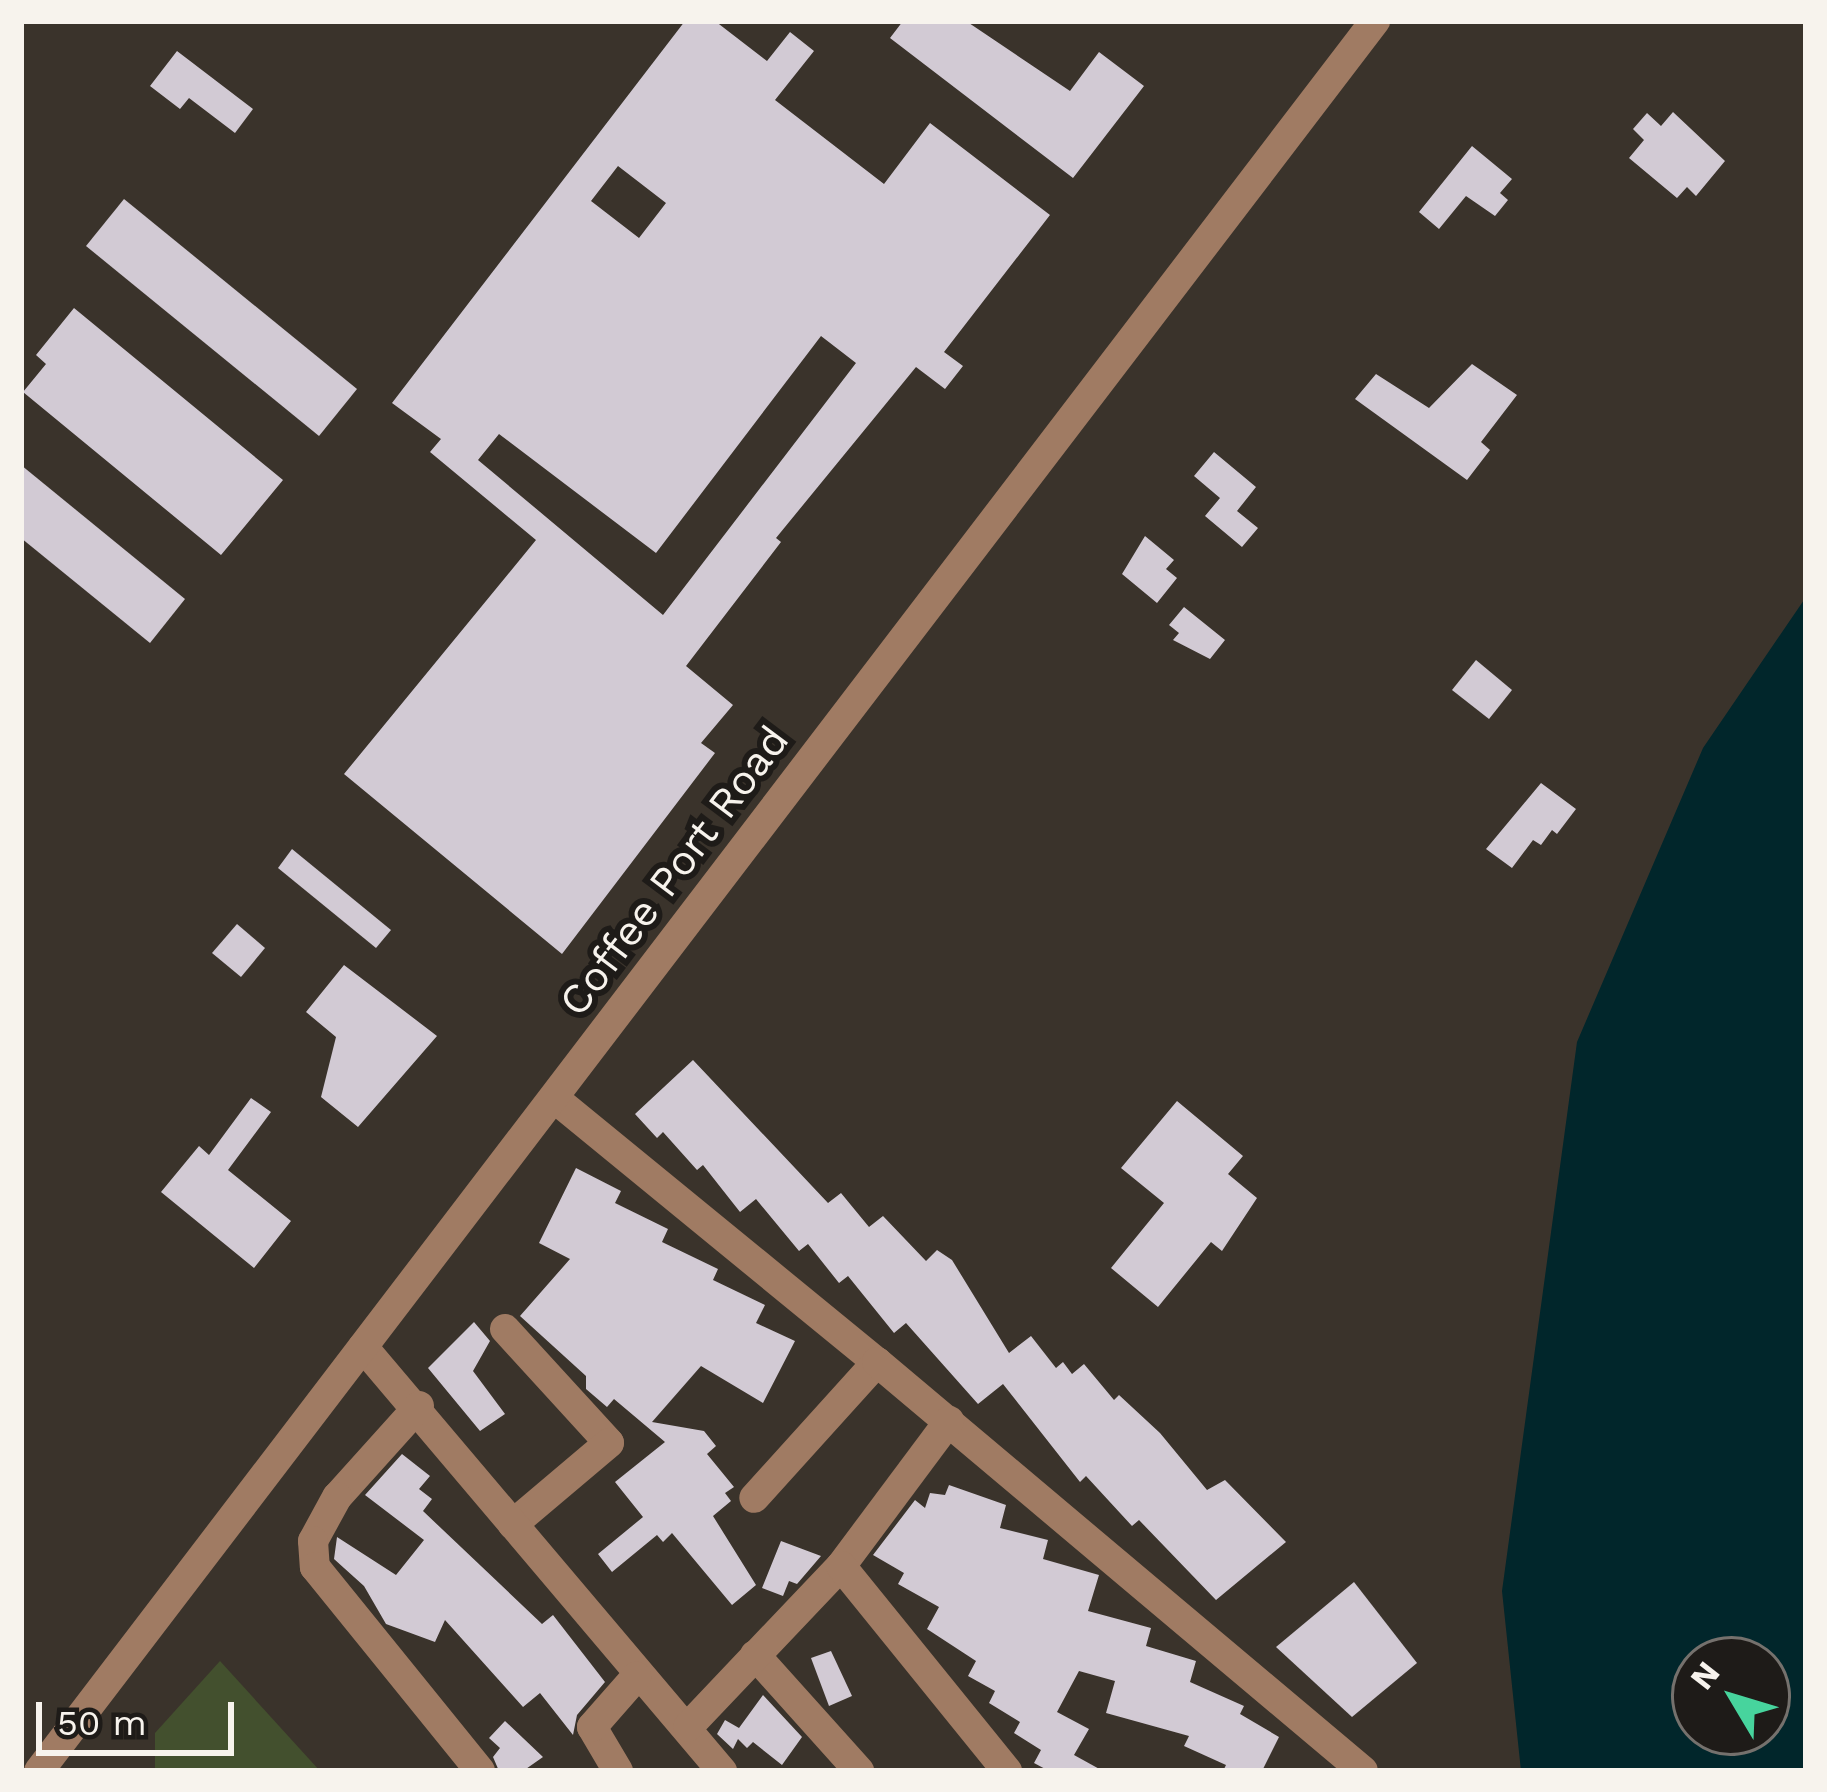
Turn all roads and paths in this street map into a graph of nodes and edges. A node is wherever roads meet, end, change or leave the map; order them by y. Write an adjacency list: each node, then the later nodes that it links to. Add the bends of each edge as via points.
1 (1375, 21): 2 (street, Coffee Port Road)
2 (554, 1098): 4 (street, Coffee Port Road); 5 (street)
3 (505, 1329): 9 (street, via 609,1443)
4 (363, 1347): 6 (street); 14 (street, Coffee Port Road)
5 (877, 1362): 7 (street); 8 (street)
6 (418, 1406): 9 (street); 15 (street, via 337,1497 313,1541 315,1567)
7 (949, 1421): 10 (street); 20 (street)
8 (754, 1498)
9 (513, 1524): 12 (street)
10 (841, 1566): 11 (street); 19 (street)
11 (755, 1655): 13 (street); 18 (street)
12 (635, 1677): 13 (street); 16 (street, via 592,1726)
13 (688, 1727): 17 (street)
14 (39, 1771)
15 (480, 1771)
16 (618, 1771)
17 (722, 1771)
18 (859, 1771)
19 (1007, 1771)
20 (1364, 1771)

